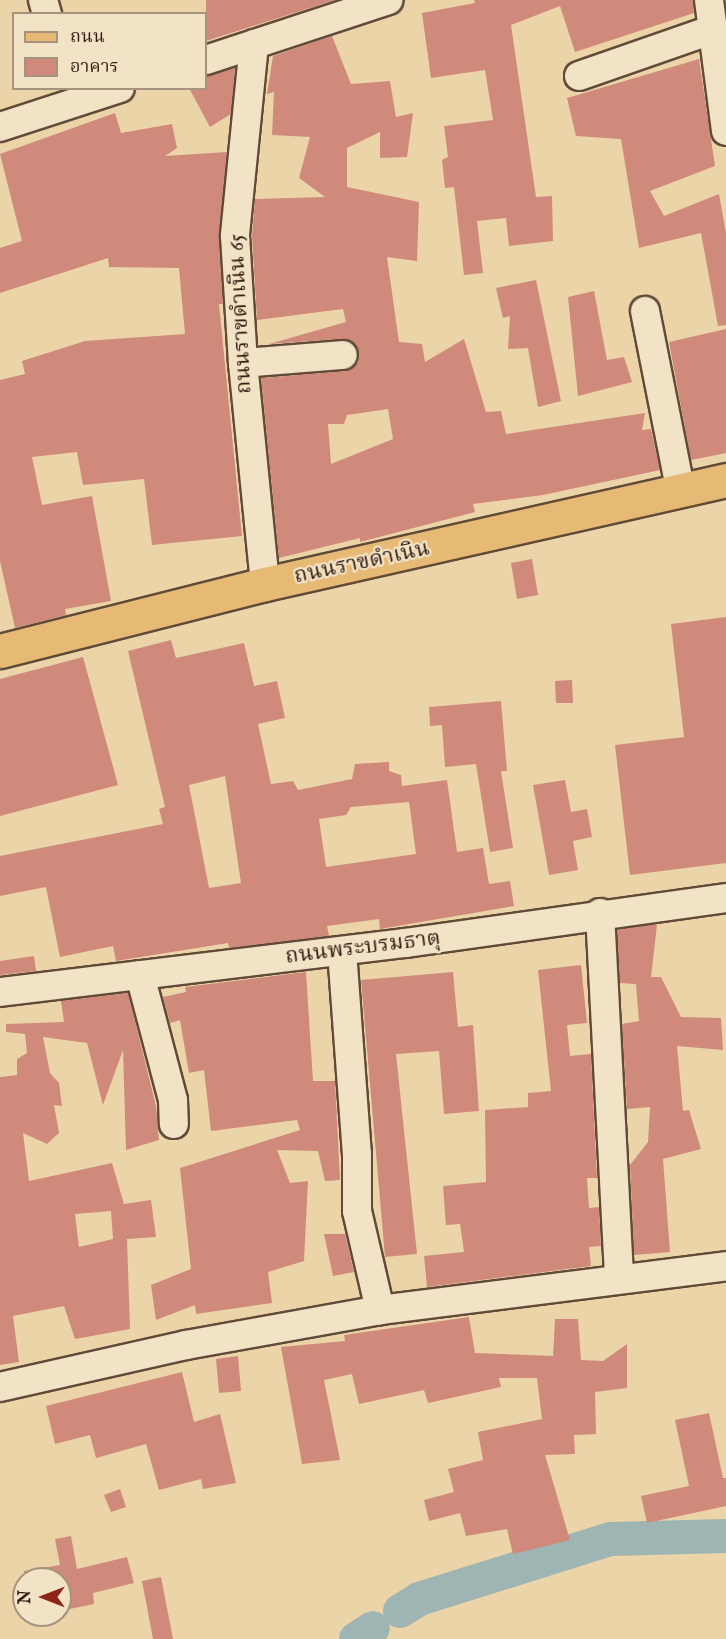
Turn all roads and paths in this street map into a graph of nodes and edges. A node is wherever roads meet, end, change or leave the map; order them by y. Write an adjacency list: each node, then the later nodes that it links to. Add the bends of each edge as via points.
1 (387, 0): 3 (street)
2 (709, 0): 4 (street)
3 (333, 7): 5 (street)
4 (714, 29): 7 (street); 11 (street)
5 (254, 44): 6 (street); 14 (street, ถนนราขดำเนิน 65, via 235,236)
6 (207, 60)
7 (579, 76)
8 (108, 90): 9 (street)
9 (77, 95): 10 (street)
10 (0, 128)
11 (726, 128)
12 (645, 311): 16 (street)
13 (343, 355): 14 (street)
14 (243, 363): 17 (street, ถนนราขดำเนิน 65)
15 (726, 480): 16 (main road, ถนนราขดำเนิน)
16 (680, 488): 17 (main road, ถนนราขดำเนิน)
17 (265, 584): 18 (main road, ถนนราขดำเนิน)
18 (0, 651)
19 (726, 898): 20 (street, ถนนพระบรมธาตุ)
20 (600, 913): 21 (street, ถนนพระบรมธาตุ); 26 (street)
21 (342, 951): 22 (street, ถนนพระบรมธาตุ); 27 (street, via 357,1154 357,1211)
22 (140, 975): 23 (street, ถนนพระบรมธาตุ); 24 (street, via 173,1100)
23 (0, 992)
24 (174, 1124)
25 (726, 1266): 26 (street)
26 (619, 1277): 27 (street)
27 (380, 1310): 28 (street, via 186,1345)
28 (0, 1387)

